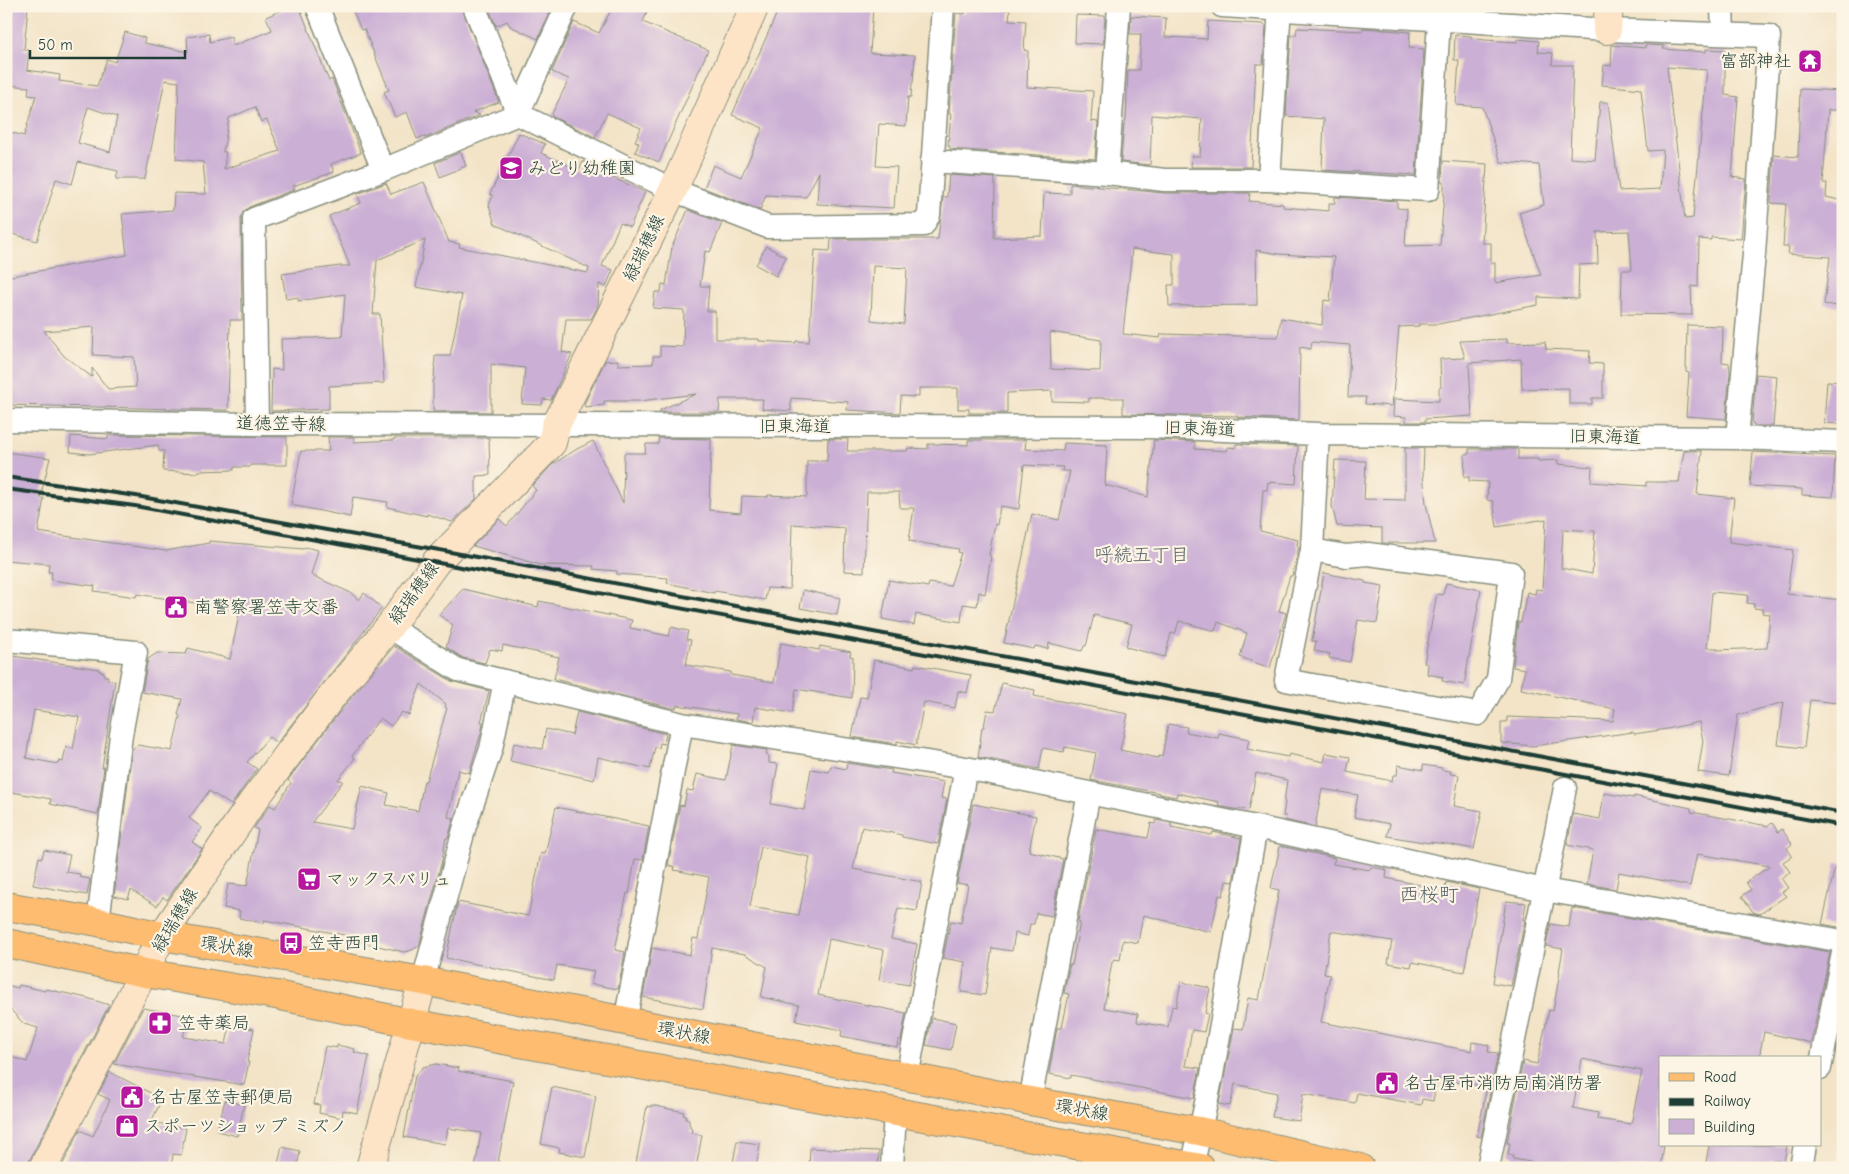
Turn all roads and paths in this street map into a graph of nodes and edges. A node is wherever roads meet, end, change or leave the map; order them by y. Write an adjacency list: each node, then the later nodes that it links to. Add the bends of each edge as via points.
1 (316, 6): 15 (street)
2 (474, 6): 13 (street)
3 (567, 6): 13 (street)
4 (755, 6): 18 (main road, 緑瑞穂線)
5 (944, 6): 14 (street)
6 (1120, 6): 16 (street)
7 (1222, 6): 9 (street)
8 (1722, 6): 12 (street)
9 (1280, 8): 10 (street); 17 (street)
10 (1440, 13): 11 (street); 17 (street, via 1428,190)
11 (1608, 18): 12 (street)
12 (1723, 34): 23 (street, via 1769,36)
13 (518, 114): 15 (street); 18 (street)
14 (932, 162): 16 (street); 18 (street, via 929,215 923,225 768,227)
15 (383, 170): 20 (street, via 254,219)
16 (1107, 173): 17 (street, via 1164,180)
17 (1269, 180)
18 (673, 190): 21 (main road, 緑瑞穂線)
19 (6, 420): 20 (street, 道徳笠寺線)
20 (257, 424): 21 (street, 道徳笠寺線)
21 (556, 425): 22 (street, 旧東海道, via 1141,427); 26 (main road, 緑瑞穂線, via 552,443 445,551)
22 (1318, 434): 23 (street, 旧東海道); 25 (street)
23 (1738, 438): 24 (street, 旧東海道)
24 (1843, 442)
25 (1312, 550): 25 (street, via 1511,573 1498,679 1478,714 1286,680)
26 (389, 628): 28 (street, via 458,670); 37 (main road, 緑瑞穂線, via 329,700 251,804)
27 (6, 640): 36 (street, via 136,652)
28 (505, 681): 29 (street); 42 (street, via 491,749 465,826)
29 (682, 724): 30 (street); 43 (street)
30 (966, 768): 32 (street); 46 (street)
31 (1565, 788): 34 (street)
32 (1090, 793): 33 (street); 47 (street)
33 (1256, 827): 34 (street); 49 (street, via 1216,1057)
34 (1544, 890): 38 (street); 56 (street)
35 (6, 906): 36 (main road, 環状線)
36 (98, 922): 37 (main road, 環状線)
37 (162, 936): 41 (main road, 緑瑞穂線); 42 (main road, 環状線)
38 (1843, 940)
39 (6, 943): 41 (main road, 環状線)
40 (1843, 953): 45 (street)
41 (145, 973): 44 (main road, 環状線, via 276,995); 52 (main road, 緑瑞穂線)
42 (423, 981): 43 (main road, 環状線); 44 (main road)
43 (625, 1022): 46 (main road, 環状線)
44 (411, 1023): 48 (main road, 環状線); 53 (main road)
45 (1822, 1058)
46 (907, 1077): 47 (main road, 環状線)
47 (1030, 1101): 49 (main road, 環状線)
48 (895, 1111): 51 (main road, 環状線); 54 (street)
49 (1199, 1131): 51 (street); 55 (main road, 環状線)
50 (1805, 1146): 57 (street)
51 (1195, 1167)
52 (43, 1168)
53 (370, 1168)
54 (892, 1168)
55 (1360, 1168)
56 (1488, 1168)
57 (1800, 1168)

